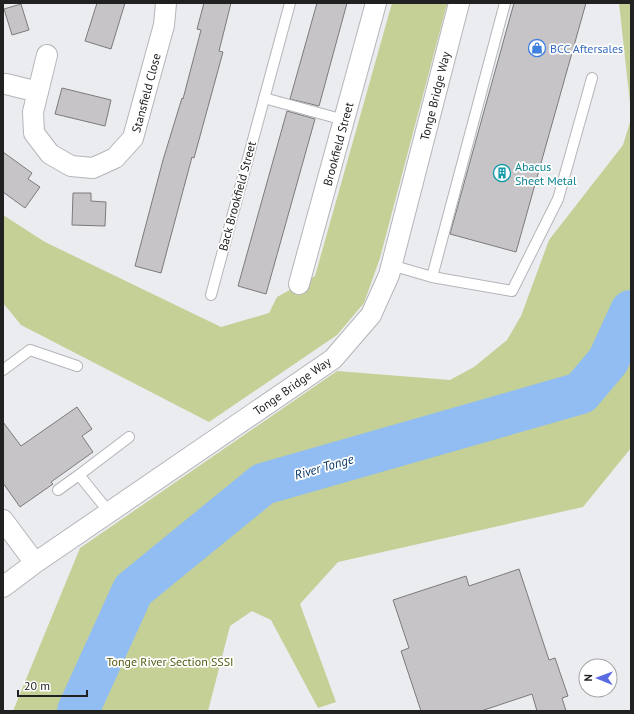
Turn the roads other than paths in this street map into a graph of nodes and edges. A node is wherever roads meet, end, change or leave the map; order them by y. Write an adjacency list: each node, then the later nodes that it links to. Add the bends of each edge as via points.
1 (166, 3): 9 (street, Stansfield Close, via 164,25 133,138 115,158 93,168 71,166 50,154 34,133 34,112)
2 (290, 3): 10 (lane, Back Brookfield Street)
3 (376, 3): 11 (street, Brookfield Street)
4 (459, 3): 12 (street, Tonge Bridge Way)
5 (505, 3): 13 (lane)
6 (47, 55): 9 (street, Stansfield Close)
7 (592, 78): 13 (lane, via 558,199 512,291)
8 (6, 84): 9 (street)
9 (38, 92)
10 (264, 98): 11 (lane); 15 (lane, Back Brookfield Street)
11 (344, 120): 14 (street, Brookfield Street)
12 (391, 265): 13 (lane); 21 (street, Tonge Bridge Way, via 371,315 333,359)
13 (432, 277)
14 (299, 284)
15 (211, 295)
16 (77, 366): 17 (lane, via 30,350)
17 (3, 370)
18 (129, 437): 19 (lane)
19 (79, 475): 20 (lane); 21 (lane)
20 (58, 490)
21 (109, 512): 23 (street, Tonge Bridge Way)
22 (3, 520): 23 (street)
23 (35, 563): 24 (street, Tonge Bridge Way)
24 (3, 587)

